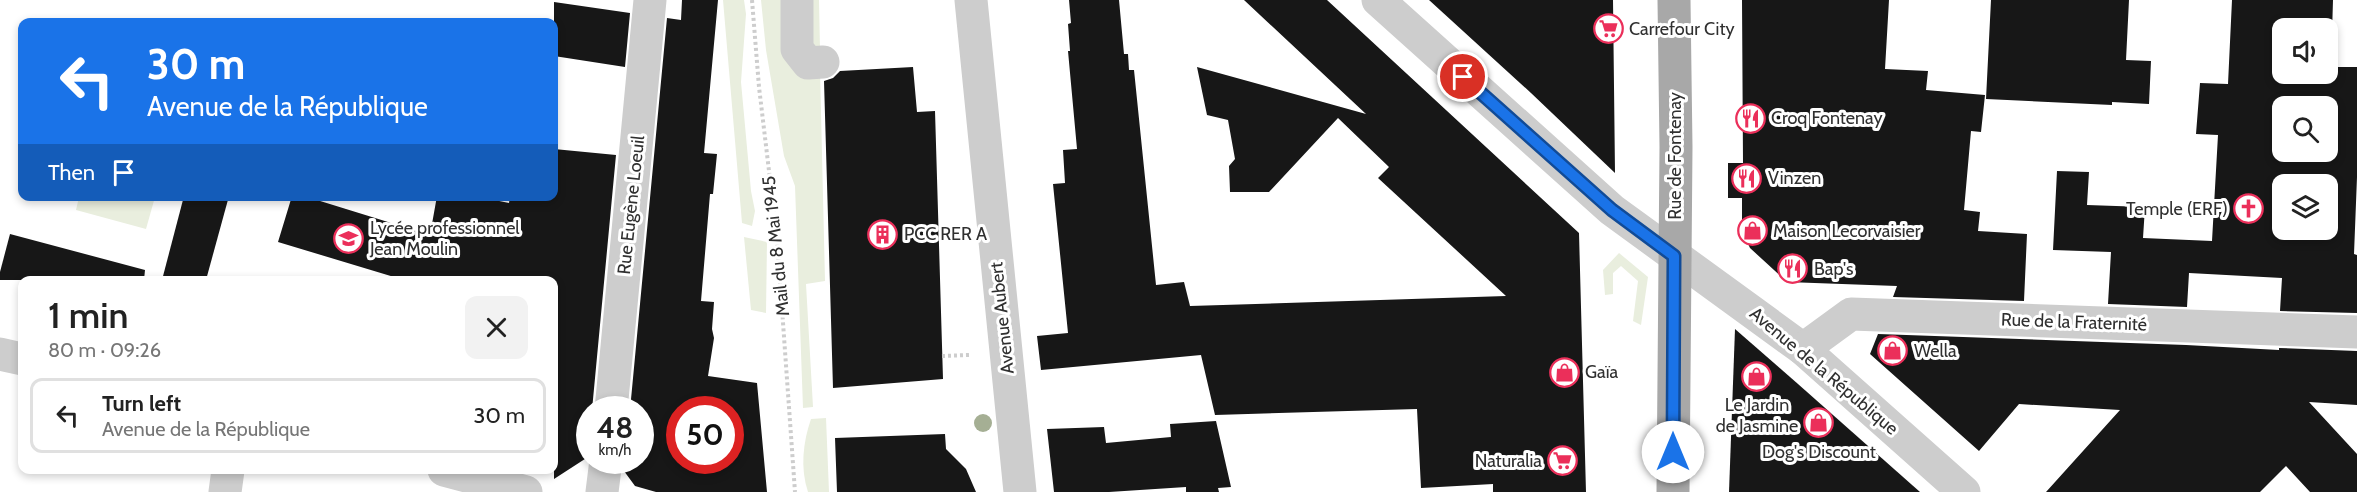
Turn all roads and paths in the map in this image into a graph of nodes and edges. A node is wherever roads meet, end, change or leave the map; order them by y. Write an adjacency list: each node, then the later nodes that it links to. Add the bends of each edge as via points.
1 (650, 0): 15 (street, Rue Eugène Loeuil)
2 (752, 0): 24 (path, Mail du 8 Mai 1945, via 777,238)
3 (797, 0): 7 (street, via 797,49 808,63)
4 (971, 0): 25 (street, Avenue Aubert)
5 (1378, 0): 8 (street, Avenue de la République, via 1612,210)
6 (1674, 0): 8 (main road, Rue de Fontenay)
7 (823, 62)
8 (1674, 256): 10 (street, Avenue de la République); 26 (main road, Rue de Fontenay)
9 (2357, 332): 10 (street, Rue de la Fraternité, via 1851,314)
10 (1803, 349): 27 (street, Avenue de la République)
11 (0, 354): 14 (street)
12 (976, 354): 13 (path)
13 (942, 356)
14 (18, 358)
15 (612, 396)
16 (227, 474): 20 (street)
17 (433, 474): 21 (street)
18 (459, 474): 22 (street)
19 (604, 474): 23 (street)
20 (225, 492)
21 (431, 492)
22 (526, 492)
23 (602, 492)
24 (795, 492)
25 (1020, 492)
26 (1673, 492)
27 (1964, 492)

